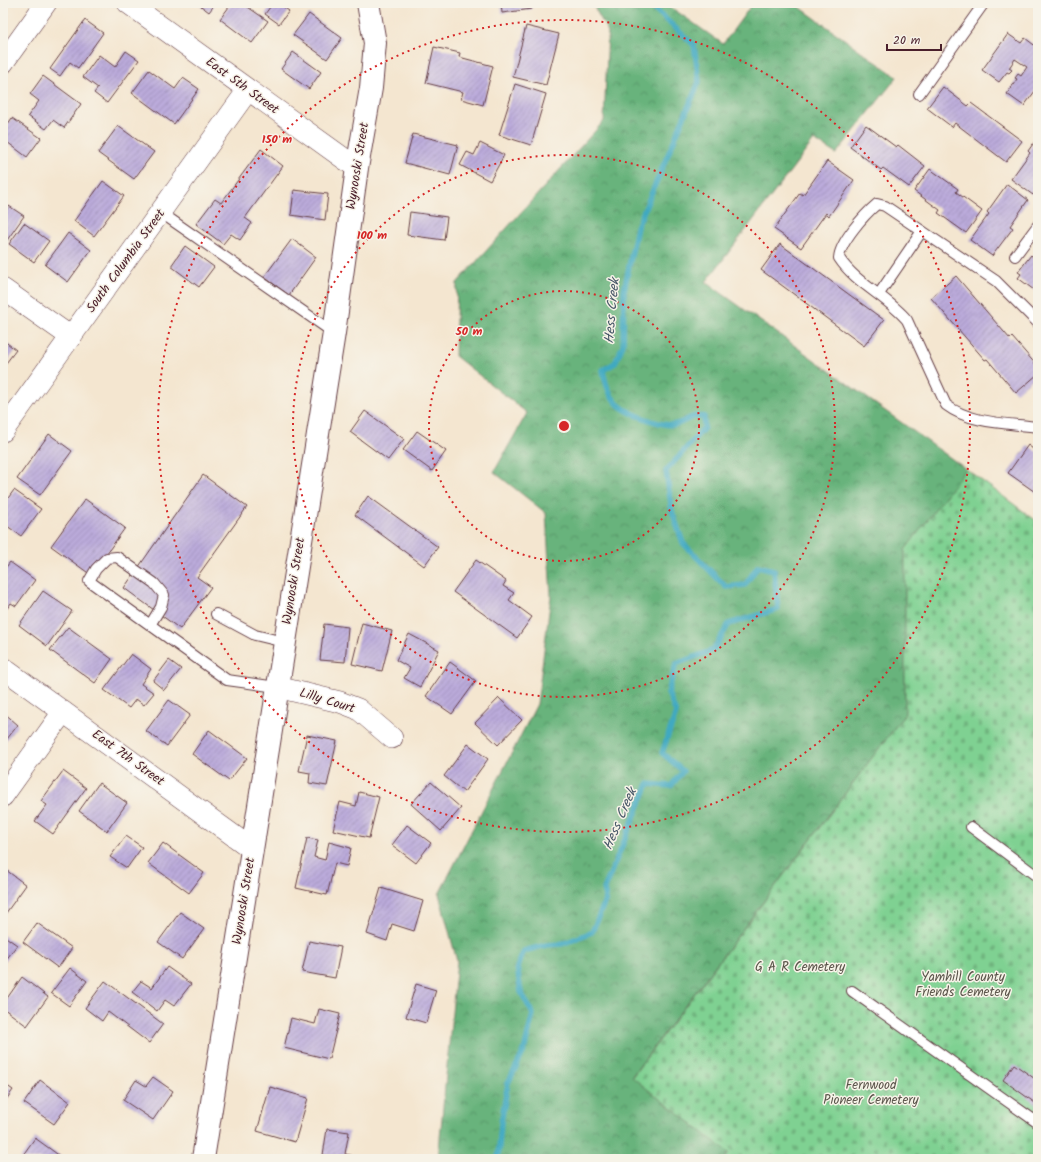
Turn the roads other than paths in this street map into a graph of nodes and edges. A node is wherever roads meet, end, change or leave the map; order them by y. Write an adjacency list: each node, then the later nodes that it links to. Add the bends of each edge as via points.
1 (46, 3): 5 (street)
2 (128, 3): 6 (street, East 5th Street)
3 (368, 3): 8 (main road, Wynooski Street, via 375,43 374,58)
4 (984, 3): 7 (lane)
5 (3, 63)
6 (248, 90): 8 (street, East 5th Street); 9 (street, South Columbia Street)
7 (919, 94)
8 (357, 168): 16 (main road, Wynooski Street)
9 (160, 212): 16 (lane); 17 (street, South Columbia Street)
10 (1038, 225): 12 (lane)
11 (922, 231): 14 (lane); 14 (lane, via 885,206 877,204 866,213 840,251 839,258 849,272); 15 (lane, via 996,281)
12 (1015, 256)
13 (3, 288): 17 (street)
14 (879, 294): 18 (lane, via 907,320 946,405 956,413 969,418)
15 (1038, 323)
16 (334, 333): 22 (main road, Wynooski Street)
17 (70, 337): 19 (street, South Columbia Street)
18 (1038, 427)
19 (3, 431)
20 (216, 614): 22 (lane, via 255,635)
21 (150, 625): 21 (lane, via 89,581 107,558 117,557 154,583 164,595 161,607); 24 (lane, via 227,680)
22 (284, 642): 24 (main road, Wynooski Street)
23 (3, 668): 25 (street, East 7th Street)
24 (277, 687): 26 (street, Lilly Court, via 340,702 358,709); 29 (main road, Wynooski Street)
25 (63, 712): 27 (street); 29 (street, East 7th Street)
26 (392, 738)
27 (3, 796)
28 (971, 827): 30 (lane)
29 (252, 849): 33 (main road, Wynooski Street)
30 (1038, 877)
31 (852, 990): 32 (lane)
32 (1038, 1123)
33 (203, 1159)

